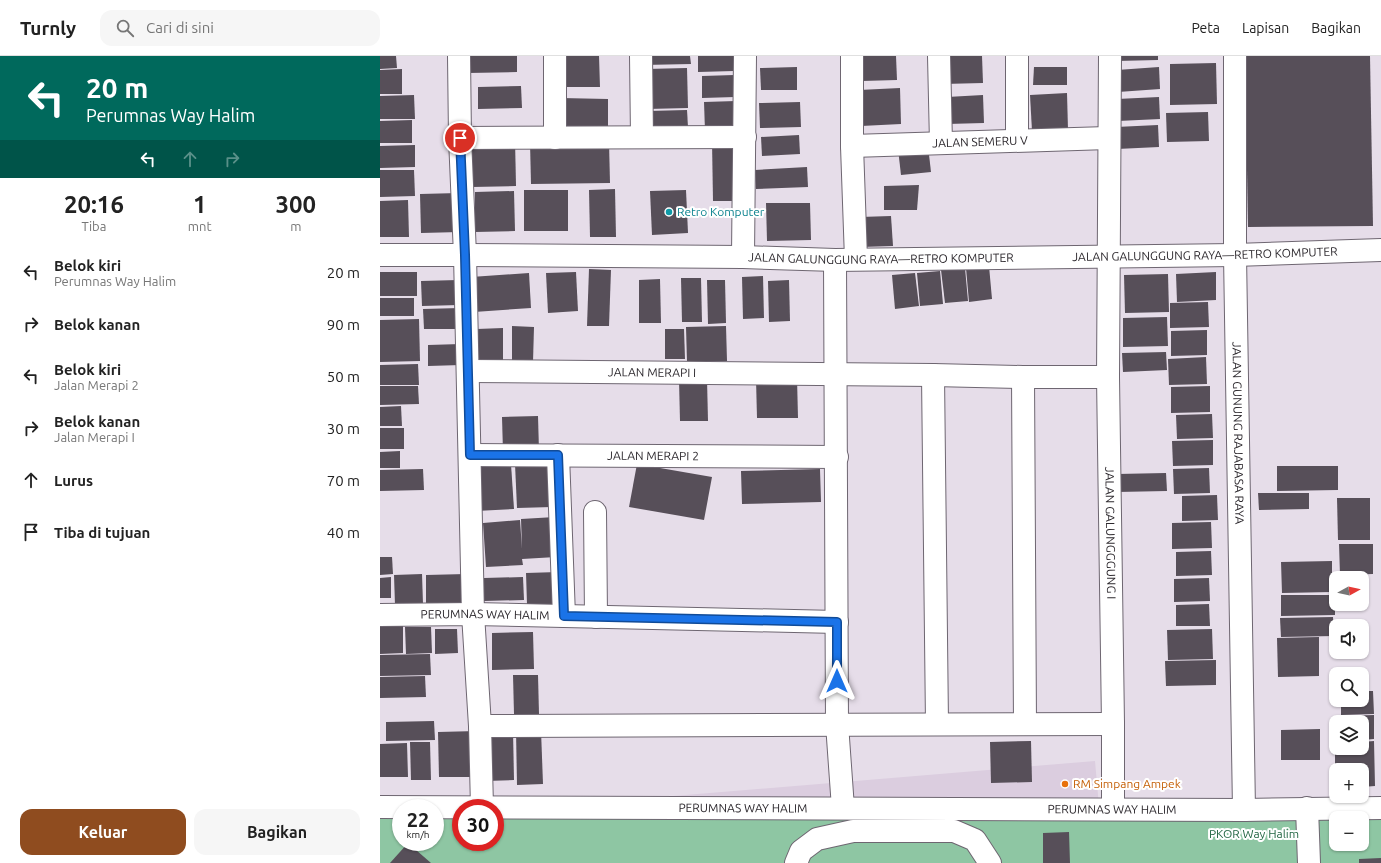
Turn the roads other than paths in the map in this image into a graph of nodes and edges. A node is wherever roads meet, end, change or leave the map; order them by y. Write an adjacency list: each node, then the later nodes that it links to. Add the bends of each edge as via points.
1 (459, 56): 12 (street)
2 (555, 56): 13 (street)
3 (642, 56): 10 (street)
4 (745, 56): 11 (street)
5 (852, 56): 17 (street)
6 (939, 56): 16 (street)
7 (1017, 56): 15 (street)
8 (1110, 56): 14 (street, JALAN GALUNGGGUNG I)
9 (1235, 56): 20 (street, JALAN GUNUNG RAJABASA RAYA)
10 (642, 137): 11 (street); 13 (street)
11 (745, 137): 22 (street)
12 (460, 138): 13 (street); 19 (street)
13 (555, 138)
14 (1108, 138): 15 (street, JALAN SEMERU V); 23 (street, JALAN GALUNGGGUNG I)
15 (1017, 140): 16 (street, JALAN SEMERU V)
16 (942, 143): 17 (street, JALAN SEMERU V)
17 (852, 146): 24 (street)
18 (1381, 250): 20 (street, JALAN GALUNGGUNG RAYA—RETRO KOMPUTER)
19 (465, 255): 21 (street, JALAN GALUNGGUNG RAYA—RETRO KOMPUTER); 22 (street, JALAN GALUNGGUNG RAYA—RETRO KOMPUTER); 25 (street)
20 (1236, 255): 23 (street, JALAN GALUNGGUNG RAYA—RETRO KOMPUTER); 52 (street, JALAN GUNUNG RAJABASA RAYA)
21 (380, 256)
22 (743, 257): 24 (street, JALAN GALUNGGUNG RAYA—RETRO KOMPUTER)
23 (1108, 257): 24 (street, JALAN GALUNGGUNG RAYA—RETRO KOMPUTER); 29 (street, JALAN GALUNGGGUNG I)
24 (846, 259): 26 (street)
25 (468, 371): 26 (street, JALAN MERAPI I); 30 (street)
26 (836, 374): 27 (street, JALAN MERAPI I); 32 (street)
27 (933, 375): 28 (street, JALAN MERAPI I); 40 (street)
28 (1023, 377): 29 (street, JALAN MERAPI I); 41 (street)
29 (1108, 377): 42 (street, JALAN GALUNGGGUNG I)
30 (470, 455): 31 (street, JALAN MERAPI 2); 35 (street)
31 (558, 455): 32 (street, JALAN MERAPI 2); 36 (street)
32 (837, 457): 38 (street)
33 (595, 512): 37 (street)
34 (380, 614): 35 (street, PERUMNAS WAY HALIM)
35 (473, 614): 36 (street, PERUMNAS WAY HALIM); 43 (street)
36 (564, 616): 37 (street, PERUMNAS WAY HALIM)
37 (596, 617): 38 (street, PERUMNAS WAY HALIM)
38 (837, 622): 39 (street)
39 (837, 724): 40 (street); 43 (street); 48 (street)
40 (938, 724): 41 (street)
41 (1025, 724): 42 (street)
42 (1113, 724): 49 (street, JALAN GALUNGGGUNG I)
43 (480, 726): 44 (street)
44 (482, 799)
45 (380, 807): 46 (street, PERUMNAS WAY HALIM)
46 (452, 807)
47 (504, 807): 48 (street, PERUMNAS WAY HALIM)
48 (843, 808): 49 (street, PERUMNAS WAY HALIM)
49 (1113, 808): 52 (street, PERUMNAS WAY HALIM)
50 (1307, 808): 51 (street, PERUMNAS WAY HALIM); 52 (street, PERUMNAS WAY HALIM); 55 (street)
51 (1381, 808)
52 (1244, 810)
53 (796, 863): 54 (street, via 801,851 818,838 853,831 954,831 975,840)
54 (990, 863)
55 (1309, 863)

